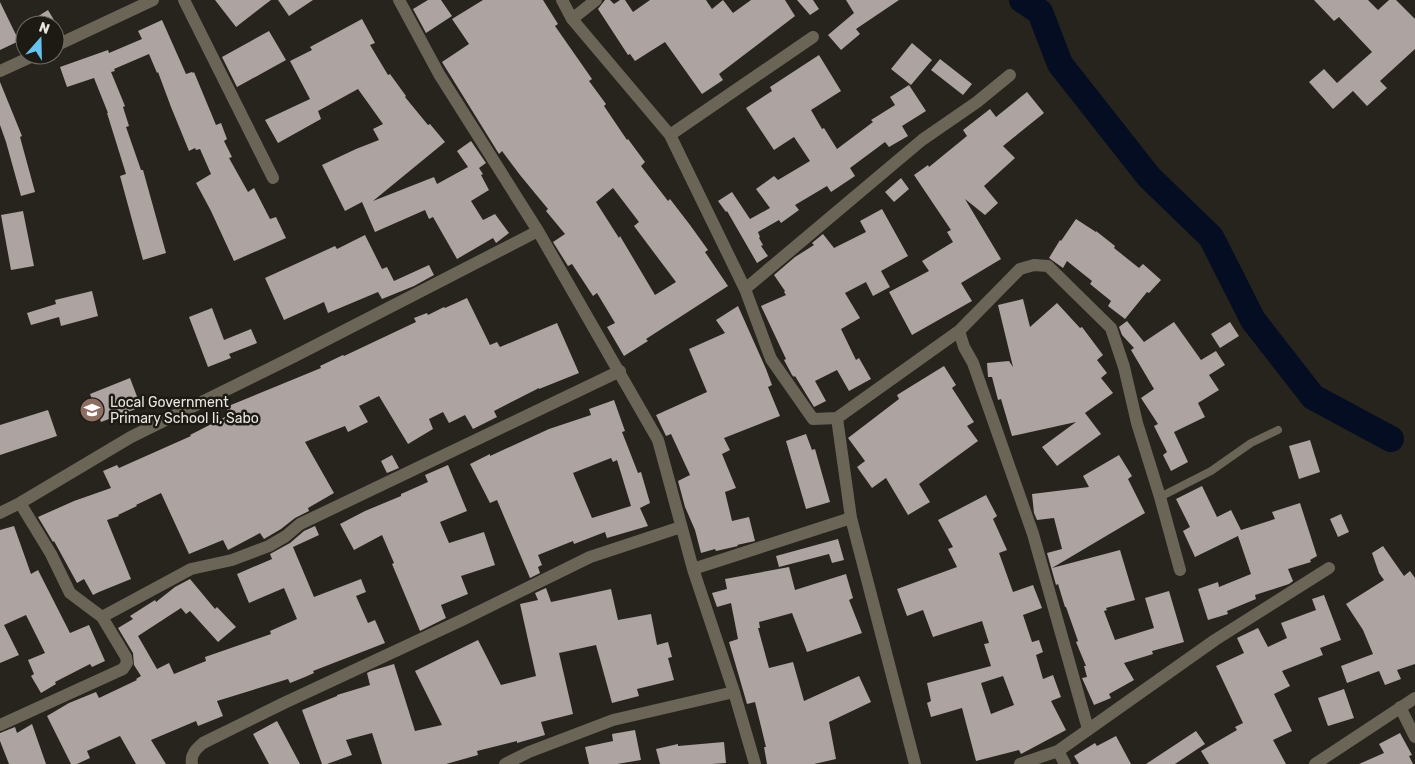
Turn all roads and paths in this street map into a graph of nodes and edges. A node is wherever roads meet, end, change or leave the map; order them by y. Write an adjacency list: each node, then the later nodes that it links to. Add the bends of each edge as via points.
1 (153, 0): 8 (street)
2 (184, 0): 13 (street)
3 (399, 0): 14 (street, via 439,74)
4 (562, 0): 6 (street)
5 (596, 0): 6 (street)
6 (572, 19): 12 (street)
7 (813, 36): 12 (street)
8 (65, 41)
9 (15, 64): 10 (street)
10 (0, 71)
11 (1010, 75): 15 (street, via 922,140)
12 (670, 135): 15 (street)
13 (273, 178)
14 (538, 231): 17 (street); 21 (street, via 131,437)
15 (745, 289): 18 (street, via 771,359 813,420)
16 (959, 331): 18 (street); 20 (street, via 1020,269 1034,264 1048,266 1111,328); 33 (street, via 1033,534)
17 (620, 371): 24 (street, via 658,440); 28 (street, via 300,524 269,546 232,560 191,568)
18 (837, 418): 23 (street)
19 (1278, 430): 20 (lane, via 1251,443 1211,471)
20 (1160, 497): 27 (street)
21 (20, 503): 22 (street); 28 (street, via 70,593)
22 (0, 513)
23 (851, 518): 26 (street); 39 (street)
24 (681, 527): 26 (street); 36 (street, via 590,557 284,703 203,743 196,748)
25 (1329, 568): 33 (street, via 1215,640)
26 (693, 569): 29 (street)
27 (1180, 570)
28 (102, 617): 32 (street, via 126,657 123,669)
29 (734, 692): 37 (street, via 613,720); 38 (street)
30 (1415, 698): 31 (street)
31 (1400, 707): 34 (street); 42 (street)
32 (0, 726)
33 (1088, 729): 35 (street)
34 (1415, 737)
35 (1058, 751): 40 (street); 41 (street)
36 (192, 764)
37 (505, 764)
38 (754, 764)
39 (915, 764)
40 (1020, 764)
41 (1065, 764)
42 (1315, 764)

